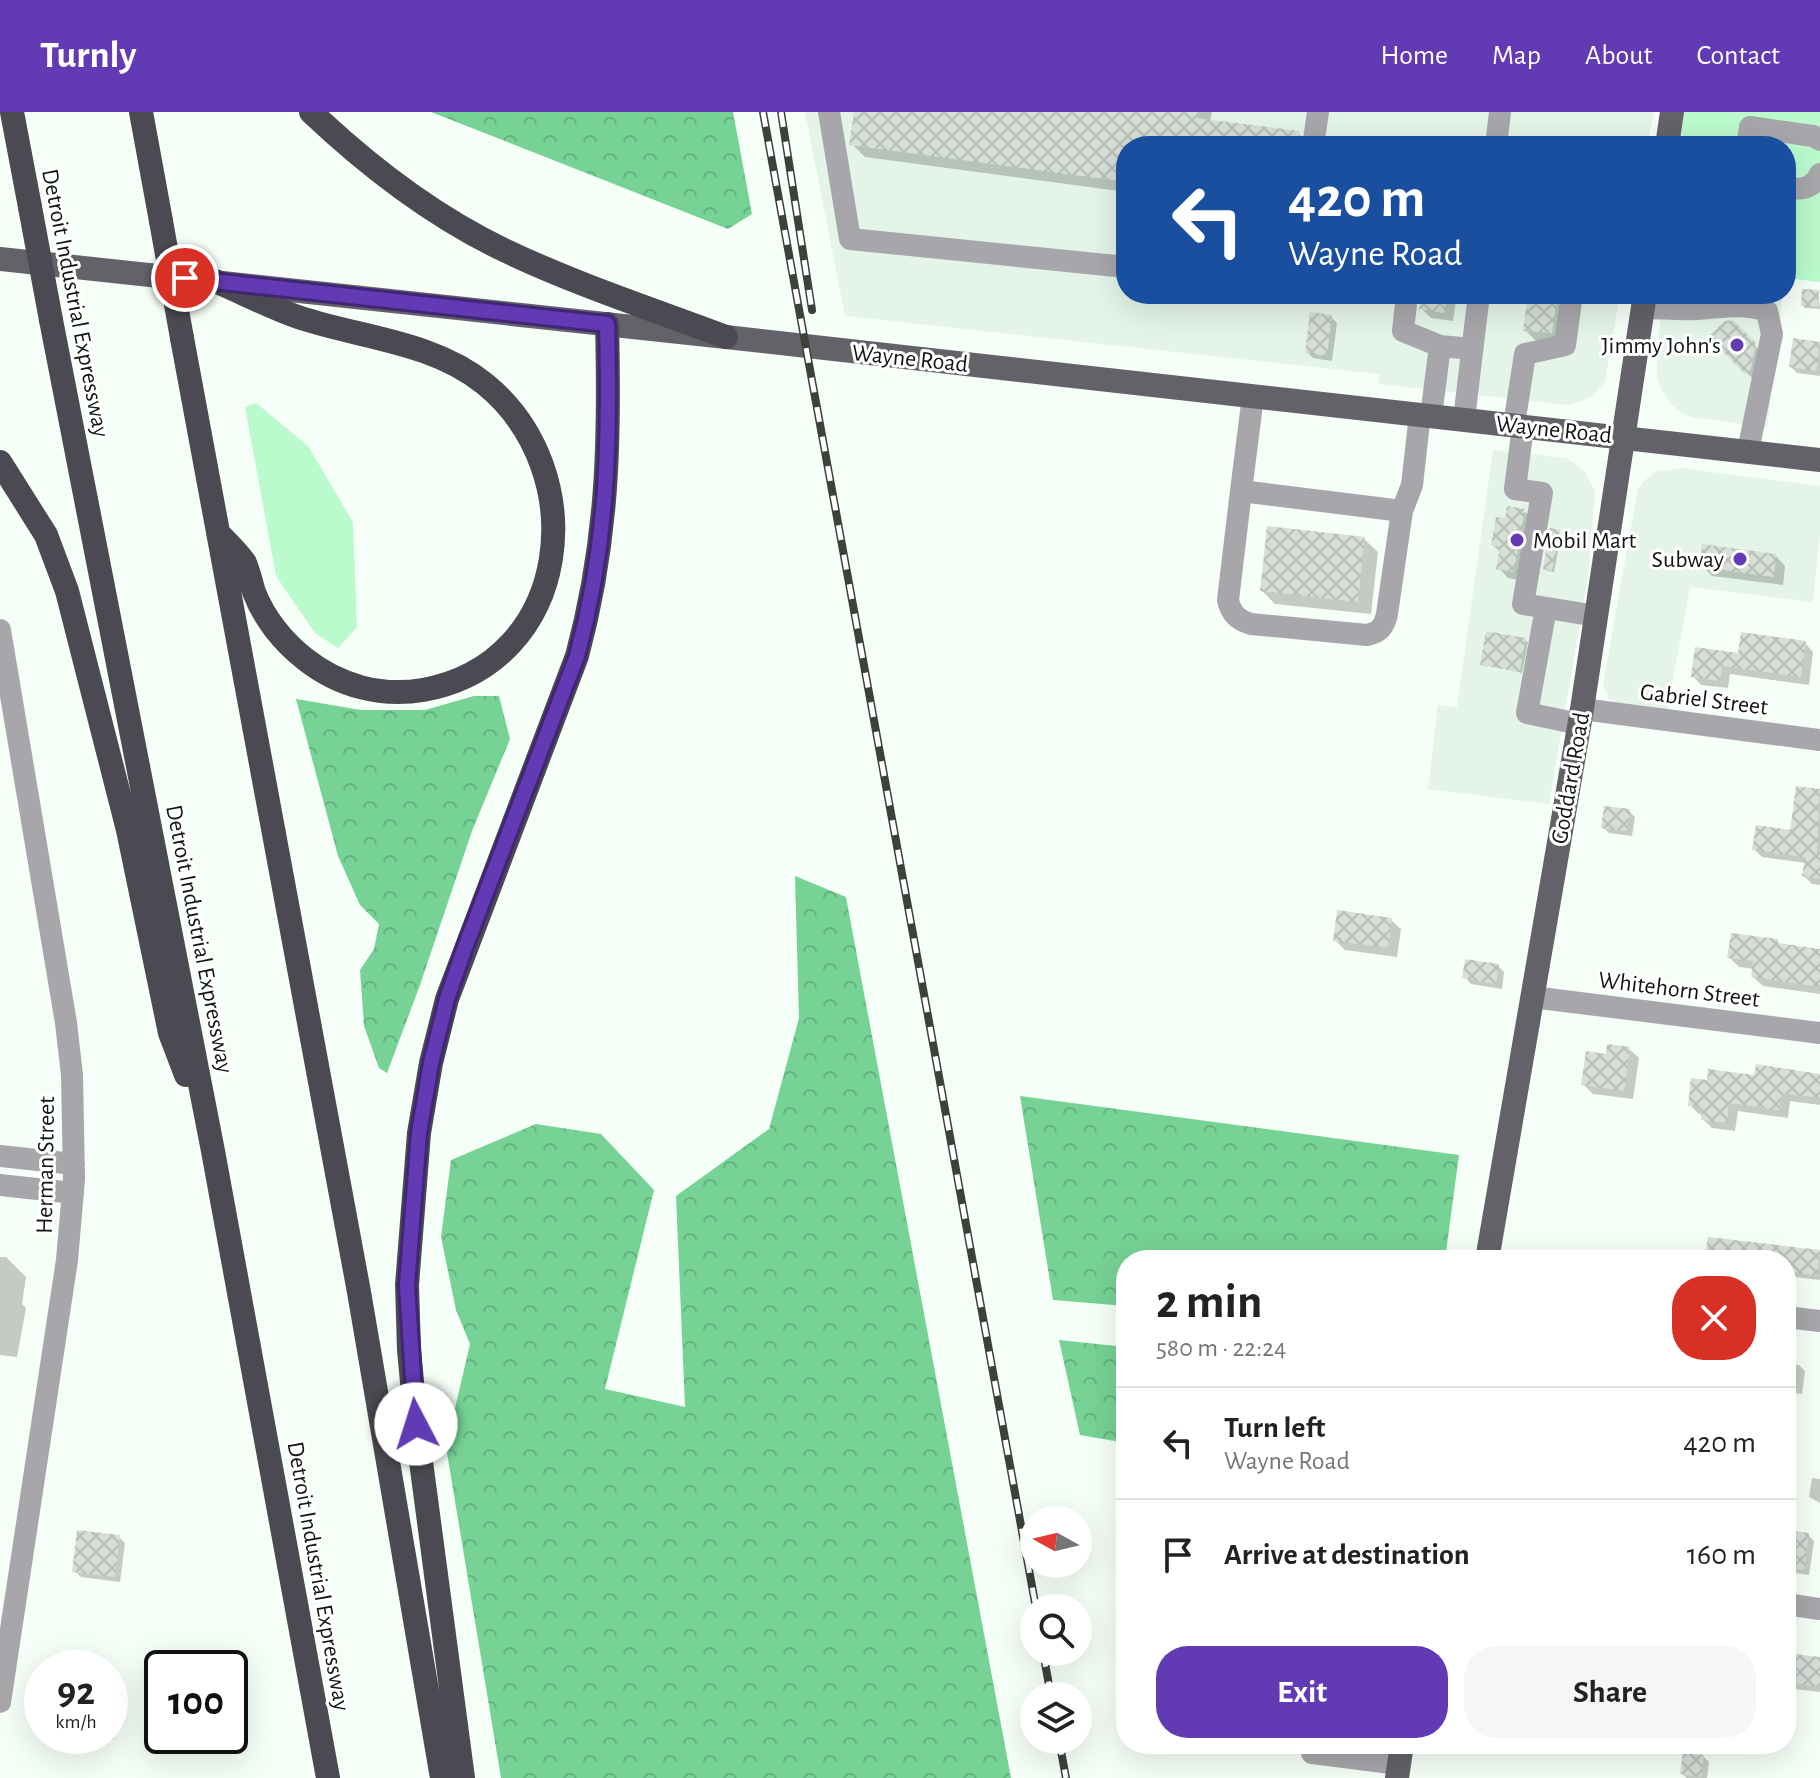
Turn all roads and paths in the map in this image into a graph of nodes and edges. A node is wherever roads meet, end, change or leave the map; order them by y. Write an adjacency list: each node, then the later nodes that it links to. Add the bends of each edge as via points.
1 (1, 112): 14 (highway)
2 (12, 112): 14 (highway, Detroit Industrial Expressway)
3 (141, 112): 39 (highway, bridge)
4 (311, 112): 26 (highway, via 385,177 502,249)
5 (829, 112): 18 (street, via 850,239)
6 (1318, 112): 9 (street)
7 (1500, 112): 10 (street)
8 (1672, 112): 11 (main road)
9 (1314, 136)
10 (1497, 136)
11 (1668, 136)
12 (1749, 136): 13 (street, via 1750,127)
13 (1820, 140)
14 (19, 154): 47 (highway, Detroit Industrial Expressway, bridge)
15 (1820, 174): 16 (street, via 1812,185)
16 (1796, 189)
17 (0, 259): 19 (main road, Wayne Road)
18 (1116, 266)
19 (215, 281): 25 (main road, Wayne Road); 39 (highway, via 298,317 430,353 485,384 516,419 539,458 548,480 554,529 546,582 535,611 513,642 477,672 408,692 354,686 327,674 287,644 255,595 245,564)
20 (1406, 304): 27 (street, via 1403,331)
21 (1478, 304): 28 (street)
22 (1571, 304): 32 (street, via 1565,345 1525,354)
23 (1644, 304): 33 (main road, Goddard Road)
24 (1664, 304): 34 (street, via 1767,311 1772,334)
25 (607, 324): 26 (main road, Wayne Road); 62 (highway, via 606,496 591,606 577,656 447,999 431,1063 414,1180 409,1350)
26 (726, 337): 29 (main road, Wayne Road)
27 (1440, 346): 28 (street); 30 (street)
28 (1472, 349): 31 (street)
29 (1253, 396): 30 (main road, Wayne Road); 37 (street)
30 (1426, 415): 31 (main road, Wayne Road); 38 (street)
31 (1464, 419): 32 (main road, Wayne Road)
32 (1519, 426): 33 (main road, Wayne Road); 40 (street, via 1515,489 1542,493 1523,604)
33 (1625, 437): 34 (main road, Wayne Road); 41 (main road, Goddard Road)
34 (1748, 451): 35 (main road, Wayne Road)
35 (1820, 460)
36 (0, 462): 47 (highway, via 46,535 67,591 128,830 170,1033)
37 (1241, 491): 38 (street); 38 (street, via 1228,600 1239,620 1251,624 1377,633 1387,614)
38 (1402, 511)
39 (220, 534): 61 (highway)
40 (1546, 608): 41 (street); 43 (street, Gabriel Street, via 1527,713)
41 (1596, 616): 43 (main road, Goddard Road)
42 (0, 630): 49 (street, Herman Street, via 66,1023)
43 (1580, 717): 44 (street, Gabriel Street); 45 (main road, Goddard Road)
44 (1820, 740)
45 (1532, 997): 46 (street, Whitehorn Street); 52 (main road, Goddard Road)
46 (1820, 1033)
47 (213, 1151): 60 (highway, Detroit Industrial Expressway)
48 (0, 1156): 49 (street)
49 (74, 1164): 51 (street, Herman Street)
50 (0, 1185): 51 (street)
51 (73, 1193): 57 (street, Herman Street)
52 (1489, 1250)
53 (1796, 1318): 54 (street)
54 (1820, 1321)
55 (1796, 1605): 56 (street)
56 (1820, 1609)
57 (0, 1702)
58 (1322, 1754): 59 (street)
59 (1399, 1762)
60 (328, 1778)
61 (442, 1778)
62 (463, 1778)

